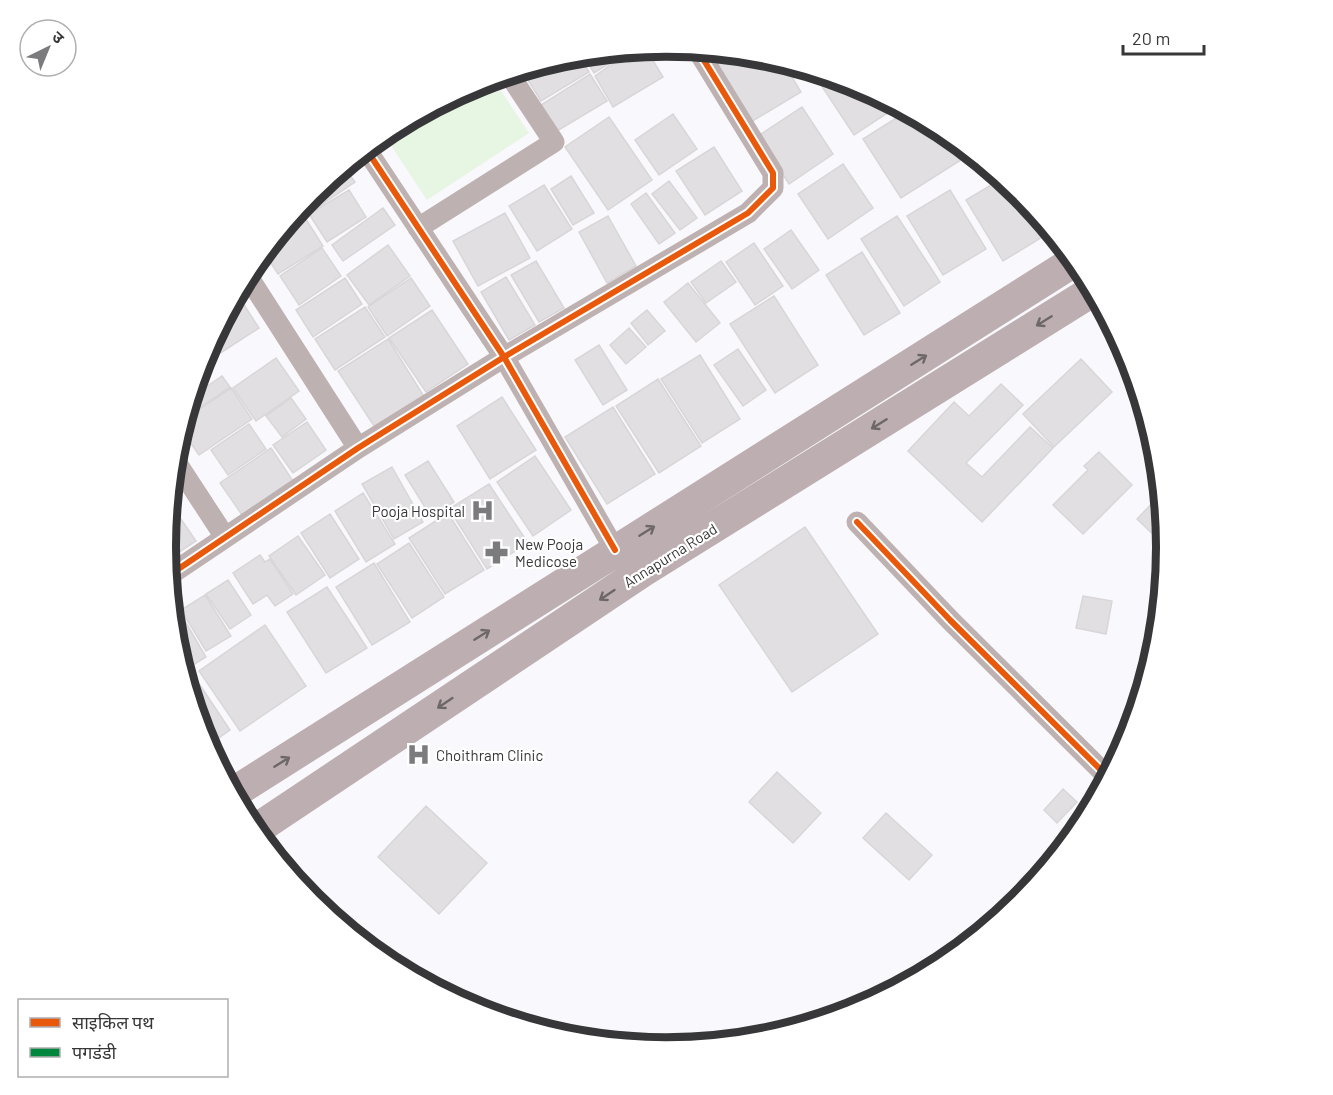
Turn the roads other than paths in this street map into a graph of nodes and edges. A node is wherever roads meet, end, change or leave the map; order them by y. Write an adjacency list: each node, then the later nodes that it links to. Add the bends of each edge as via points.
1 (705, 59): 8 (street, via 773,173 773,188 748,213)
2 (514, 82): 4 (street, via 554,142)
3 (371, 156): 4 (street)
4 (418, 228): 8 (street)
5 (1067, 265): 13 (main road, one-way to 5)
6 (253, 284): 9 (street)
7 (1086, 295): 17 (main road, Annapurna Road, one-way to 17, via 643,571)
8 (504, 357): 9 (street); 13 (street)
9 (358, 448): 12 (street)
10 (182, 471): 12 (street)
11 (857, 522): 15 (street)
12 (225, 537): 14 (street)
13 (615, 550): 16 (main road, one-way to 13)
14 (177, 570)
15 (1102, 771)
16 (240, 788)
17 (263, 825)

